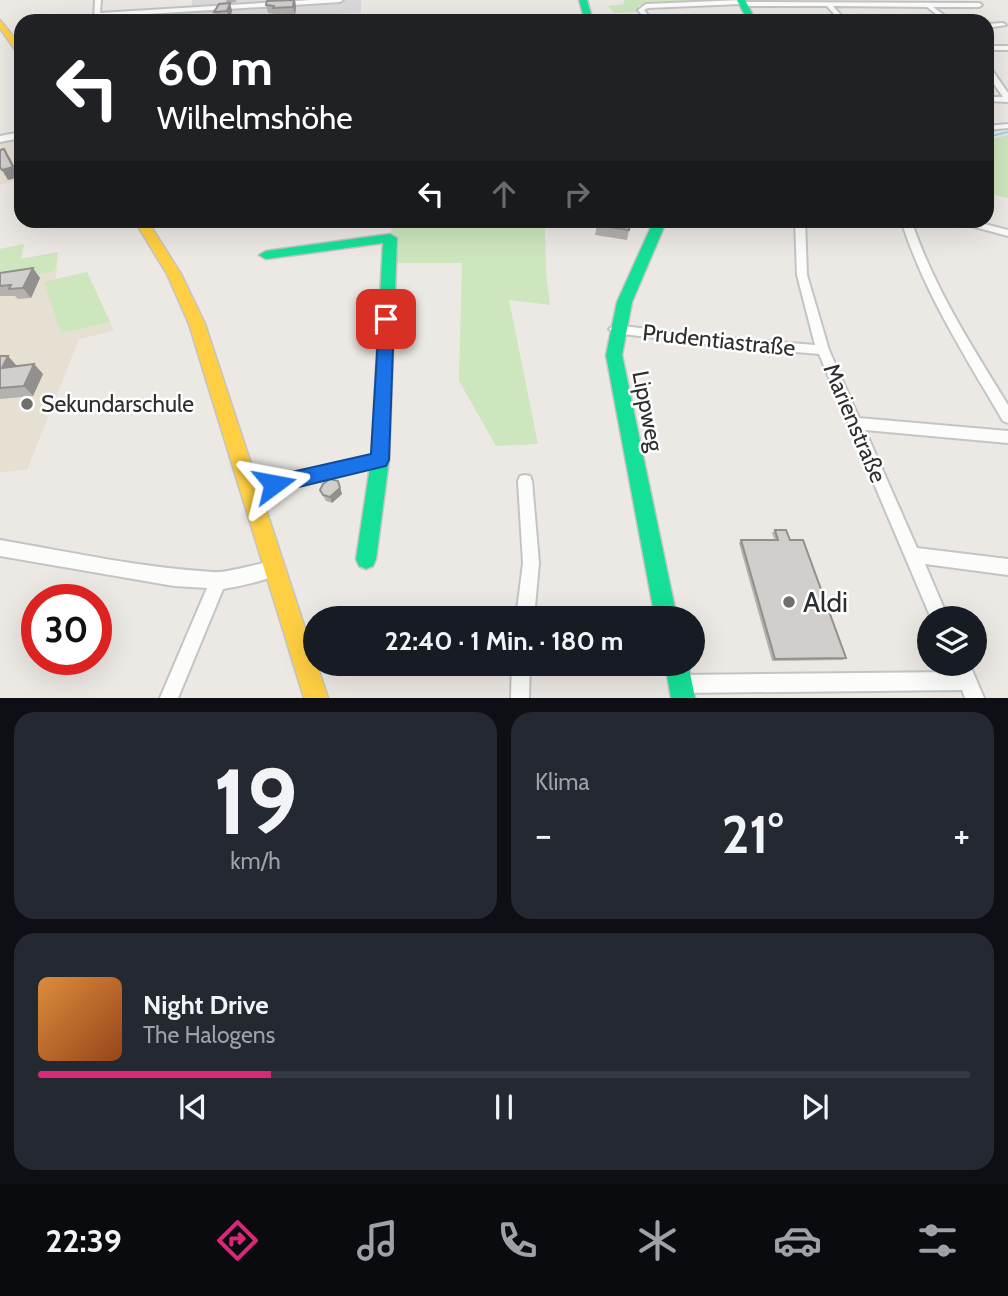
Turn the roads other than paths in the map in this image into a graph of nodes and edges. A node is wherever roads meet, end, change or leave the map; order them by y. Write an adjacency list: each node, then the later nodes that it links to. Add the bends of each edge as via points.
1 (340, 0): 4 (street)
2 (816, 0): 6 (street)
3 (920, 0): 8 (street)
4 (259, 2): 9 (street)
5 (742, 2): 6 (street); 10 (street, via 646,6 641,10)
6 (826, 5): 8 (street); 11 (street)
7 (978, 5): 8 (street)
8 (931, 7): 12 (street)
9 (138, 14)
10 (644, 14)
11 (836, 14)
12 (940, 14)
13 (0, 22): 16 (street)
14 (1003, 25): 15 (street)
15 (994, 26)
16 (14, 42)
17 (994, 79): 18 (street)
18 (1008, 100)
19 (146, 228): 33 (street, via 189,303)
20 (657, 228): 26 (street, Lippweg, via 622,303)
21 (800, 228): 27 (street, Marienstraße, via 802,275)
22 (909, 228): 28 (street, via 942,305)
23 (987, 228): 24 (street)
24 (1008, 233)
25 (266, 255): 31 (street, via 390,238)
26 (615, 329): 27 (street, Prudentiastraße); 41 (street, Lippweg, via 614,355)
27 (823, 350): 29 (street, Marienstraße)
28 (1008, 417)
29 (854, 424): 30 (street); 35 (street, Marienstraße)
30 (1008, 438)
31 (380, 460): 33 (street); 36 (street)
32 (525, 481): 40 (street, via 531,563)
33 (250, 491): 38 (street)
34 (0, 548): 39 (street, via 174,578)
35 (913, 555): 37 (street); 42 (street, Marienstraße)
36 (366, 559)
37 (1008, 567)
38 (275, 568): 39 (street); 48 (street)
39 (218, 581): 47 (street)
40 (526, 606)
41 (664, 606)
42 (935, 606)
43 (521, 676): 49 (street)
44 (971, 689): 45 (street)
45 (895, 690): 46 (street)
46 (682, 691)
47 (169, 698)
48 (316, 698)
49 (520, 698)

